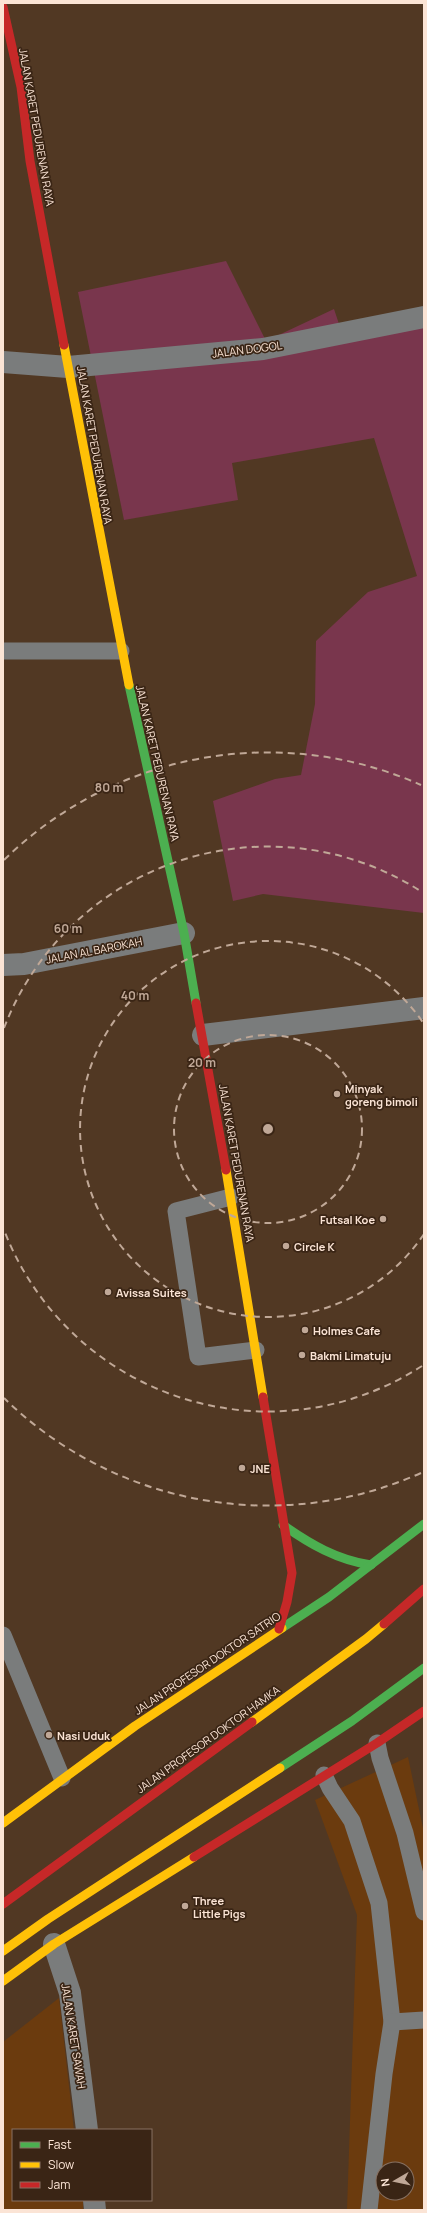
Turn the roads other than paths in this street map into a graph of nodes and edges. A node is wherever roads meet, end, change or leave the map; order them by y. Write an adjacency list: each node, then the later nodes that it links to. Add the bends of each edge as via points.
1 (3, 7): 4 (main road, JALAN KARET PEDURENAN RAYA, via 21,87 30,161)
2 (424, 317): 4 (street, JALAN DOGOL, via 263,349)
3 (3, 362): 4 (street, JALAN DOGOL)
4 (68, 367): 6 (main road, JALAN KARET PEDURENAN RAYA)
5 (3, 651): 6 (lane)
6 (121, 651): 7 (main road, JALAN KARET PEDURENAN RAYA)
7 (184, 933): 8 (street, JALAN AL BAROKAH, via 24,964); 10 (main road, JALAN KARET PEDURENAN RAYA)
8 (3, 964)
9 (424, 1008): 10 (street)
10 (203, 1035): 11 (main road, JALAN KARET PEDURENAN RAYA)
11 (232, 1197): 12 (main road, JALAN KARET PEDURENAN RAYA); 12 (lane, via 176,1211 198,1357)
12 (256, 1350): 14 (main road, JALAN KARET PEDURENAN RAYA)
13 (424, 1524): 15 (main road, JALAN PROFESOR DOKTOR SATRIO)
14 (283, 1525): 15 (main road, via 318,1548 357,1564); 17 (main road, JALAN KARET PEDURENAN RAYA, via 292,1573)
15 (370, 1565): 17 (main road, JALAN PROFESOR DOKTOR SATRIO, via 329,1597)
16 (424, 1588): 25 (main road, JALAN PROFESOR DOKTOR HAMKA, via 366,1639)
17 (279, 1629): 23 (main road, JALAN PROFESOR DOKTOR SATRIO)
18 (3, 1635): 23 (lane)
19 (424, 1668): 28 (main road, via 352,1721)
20 (424, 1711): 21 (main road)
21 (377, 1742): 22 (main road); 26 (lane)
22 (324, 1775): 27 (main road); 31 (lane, via 352,1821 379,1903)
23 (62, 1778): 24 (main road, JALAN PROFESOR DOKTOR SATRIO)
24 (3, 1823)
25 (3, 1904)
26 (424, 1912)
27 (54, 1944): 29 (main road); 32 (street, JALAN KARET SAWAH, via 70,1993)
28 (3, 1951)
29 (3, 1980)
30 (424, 2020): 31 (lane)
31 (392, 2022): 33 (lane)
32 (87, 2129)
33 (369, 2210)

